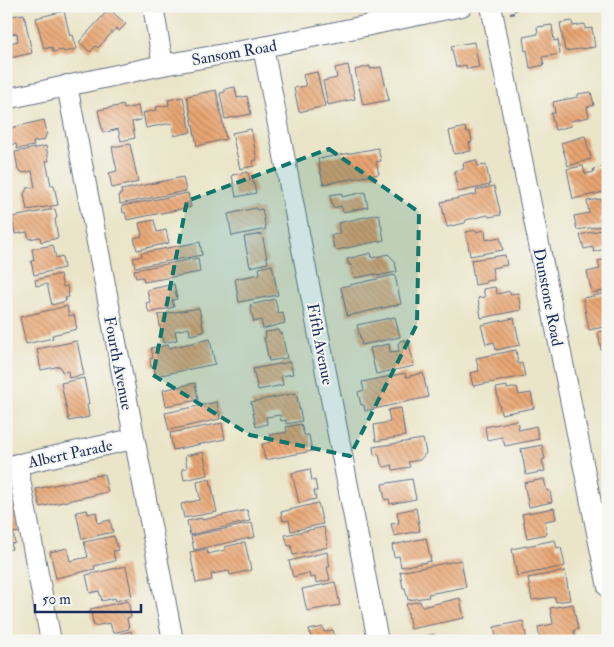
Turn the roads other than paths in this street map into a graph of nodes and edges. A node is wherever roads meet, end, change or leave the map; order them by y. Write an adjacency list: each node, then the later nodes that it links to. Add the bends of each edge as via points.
1 (153, 6): 5 (street)
2 (462, 6): 4 (street, Sansom Road)
3 (491, 6): 10 (street, Dunstone Road)
4 (263, 47): 5 (street, Sansom Road); 13 (street, Fifth Avenue)
5 (163, 65): 6 (street, Sansom Road)
6 (66, 85): 7 (street, Sansom Road); 8 (street, Fourth Avenue)
7 (6, 100)
8 (134, 439): 9 (street, Albert Parade); 12 (street, Fourth Avenue)
9 (11, 465): 11 (street)
10 (608, 587)
11 (51, 641)
12 (173, 641)
13 (378, 641)

